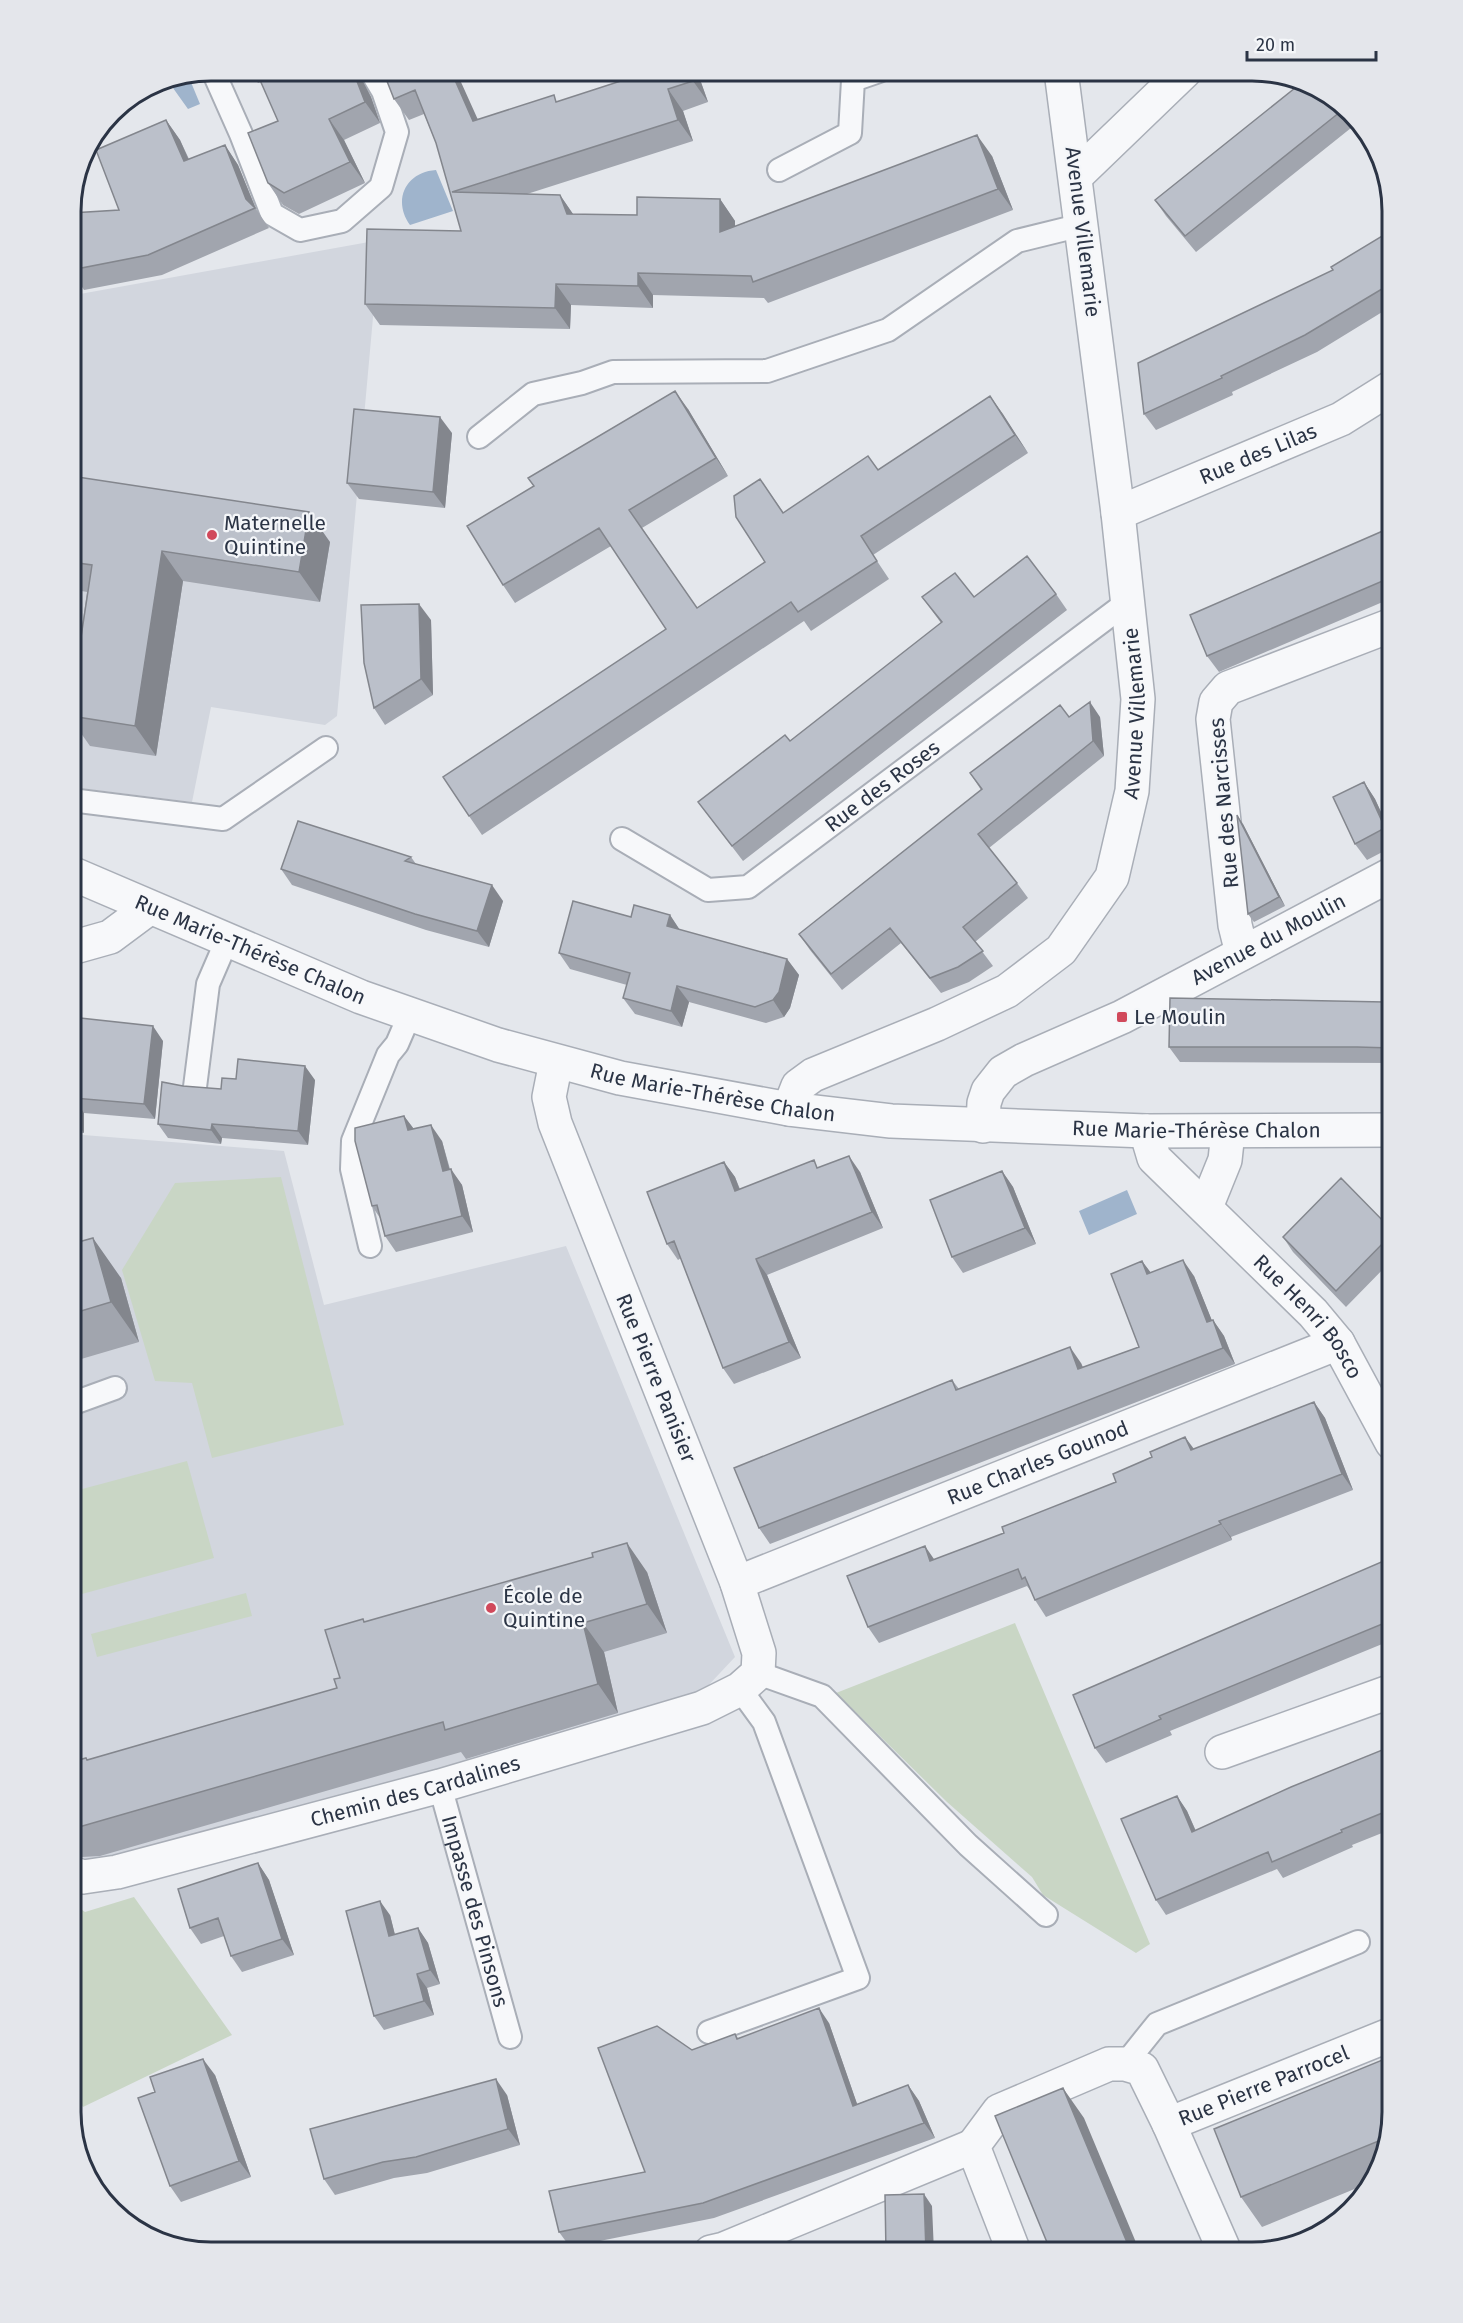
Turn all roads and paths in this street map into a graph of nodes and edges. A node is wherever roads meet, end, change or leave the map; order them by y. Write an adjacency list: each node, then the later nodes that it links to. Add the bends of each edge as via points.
1 (218, 81): 2 (lane, via 272,214 300,230 342,221 381,187 397,132)
2 (377, 81)
3 (853, 81): 6 (lane, via 850,133)
4 (1062, 81): 7 (street, Avenue Villemarie)
5 (1175, 81): 7 (street)
6 (779, 170)
7 (1076, 176): 8 (street, Avenue Villemarie)
8 (1082, 225): 10 (lane, via 1017,242 888,330 767,371 613,372 532,394); 11 (street, Avenue Villemarie)
9 (1382, 393): 11 (street, Rue des Lilas, via 1341,419)
10 (479, 437)
11 (1118, 513): 12 (street, Avenue Villemarie)
12 (1129, 601): 16 (lane, Rue des Roses, via 748,887 708,890); 26 (street, Avenue Villemarie, via 1138,699 1132,791 1112,877 1061,950 1007,991 813,1075 798,1086)
13 (1382, 629): 22 (street, Rue des Narcisses, via 1228,688 1215,702 1214,730 1235,925)
14 (326, 748): 15 (lane, via 223,819)
15 (81, 801)
16 (622, 838)
17 (81, 877): 19 (street, Rue Marie-Thérèse Chalon)
18 (1382, 879): 22 (street, Avenue du Moulin)
19 (149, 908): 20 (street, Rue Marie-Thérèse Chalon); 21 (street, via 110,937)
20 (227, 940): 23 (street, Rue Marie-Thérèse Chalon); 25 (lane, via 208,984)
21 (81, 945)
22 (1242, 954): 27 (street, Avenue du Moulin, via 1122,1017 1003,1072 988,1090)
23 (410, 1014): 24 (street, Rue Marie-Thérèse Chalon); 32 (lane, via 388,1055 353,1141 352,1169)
24 (556, 1062): 26 (street, Rue Marie-Thérèse Chalon, via 620,1078); 37 (street, Rue Pierre Panisier, via 549,1096 555,1122)
25 (195, 1087)
26 (789, 1109): 27 (street, Rue Marie-Thérèse Chalon, via 891,1121)
27 (983, 1126): 29 (street, Rue Marie-Thérèse Chalon)
28 (1382, 1130): 30 (street, Rue Marie-Thérèse Chalon)
29 (1146, 1131): 30 (street, Rue Marie-Thérèse Chalon); 31 (street, Rue Henri Bosco, via 1154,1158)
30 (1228, 1132): 31 (street, via 1225,1160)
31 (1206, 1207): 33 (street, Rue Henri Bosco)
32 (370, 1246)
33 (1338, 1343): 36 (street, Rue Henri Bosco); 37 (street, Rue Charles Gounod)
34 (115, 1388): 35 (lane)
35 (81, 1400)
36 (1382, 1424)
37 (736, 1583): 38 (street, Rue Pierre Panisier, via 759,1653)
38 (749, 1681): 41 (street, Chemin des Cardalines, via 702,1707); 43 (lane, via 822,1696 968,1845); 45 (lane, via 858,1978)
39 (1382, 1695): 40 (street)
40 (1222, 1752)
41 (440, 1786): 42 (street, Chemin des Cardalines, via 117,1872); 46 (lane, Impasse des Pinsons)
42 (81, 1875)
43 (1046, 1915)
44 (1358, 1942): 48 (lane, via 1157,2024)
45 (709, 2032)
46 (510, 2037)
47 (1382, 2038): 49 (street, Rue Pierre Parrocel)
48 (1125, 2064): 49 (street, via 1142,2069); 50 (street, via 1109,2064 999,2111)
49 (1169, 2124): 53 (street)
50 (973, 2146): 51 (street); 52 (street)
51 (741, 2242)
52 (1010, 2242)
53 (1220, 2242)

